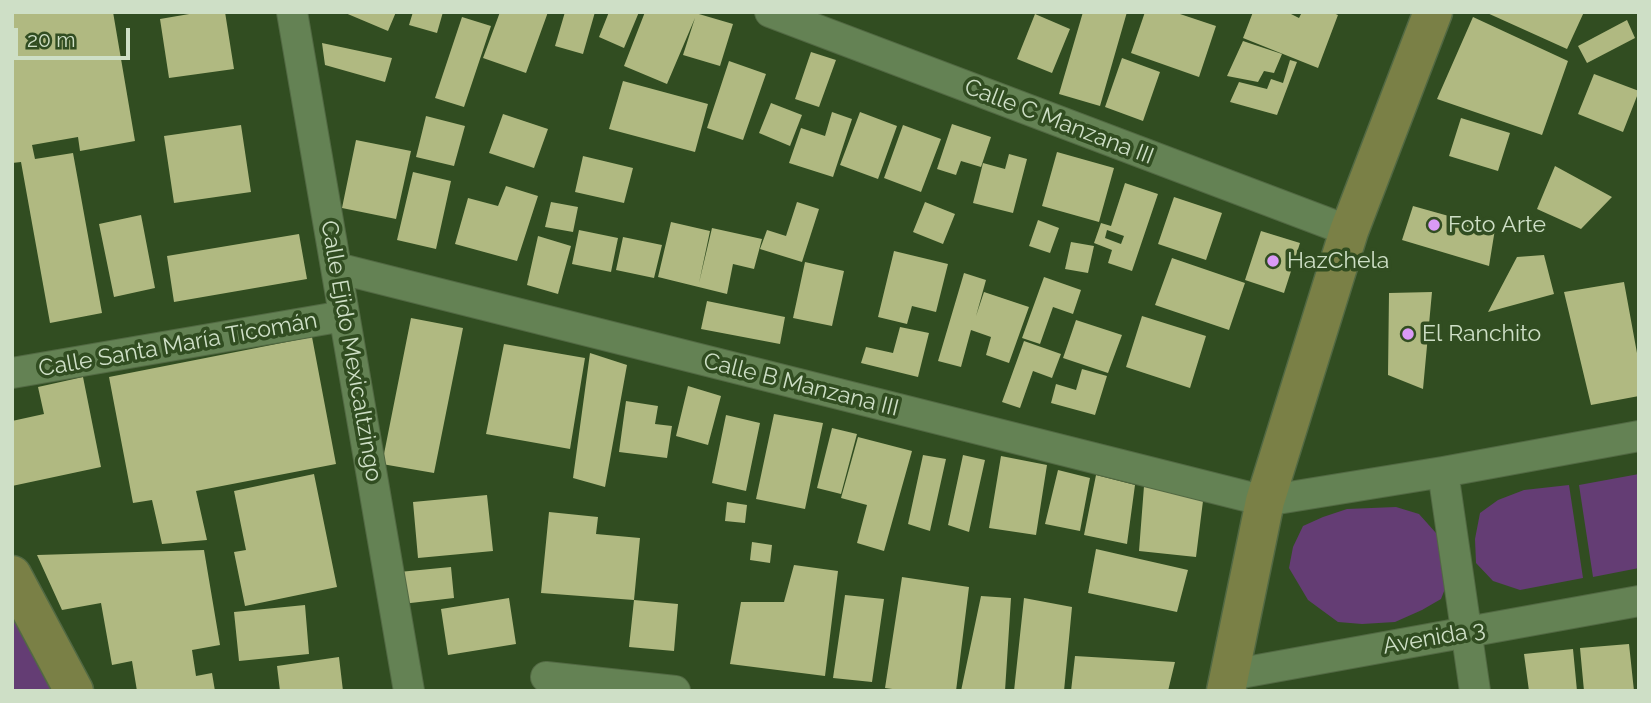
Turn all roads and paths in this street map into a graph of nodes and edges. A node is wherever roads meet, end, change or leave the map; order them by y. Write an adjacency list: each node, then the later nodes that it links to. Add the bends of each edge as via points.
1 (292, 12): 5 (street, Calle Ejido Mexicaltzingo)
2 (770, 12): 4 (street, Calle C Manzana III)
3 (1433, 12): 4 (street)
4 (1349, 231): 10 (street)
5 (337, 268): 6 (street, Calle Ejido Mexicaltzingo); 10 (street, Calle B Manzana III)
6 (344, 316): 7 (street, Calle Santa María Ticomán); 17 (street, Calle Ejido Mexicaltzingo)
7 (12, 373)
8 (1639, 436): 9 (street)
9 (1443, 472): 10 (street); 13 (street)
10 (1265, 501): 15 (street)
11 (12, 575): 16 (street)
12 (1639, 601): 13 (street, Avenida 3)
13 (1466, 632): 15 (street, Avenida 3); 19 (street)
14 (546, 677): 18 (street)
15 (1228, 683)
16 (74, 691)
17 (409, 691)
18 (675, 691)
19 (1475, 691)

